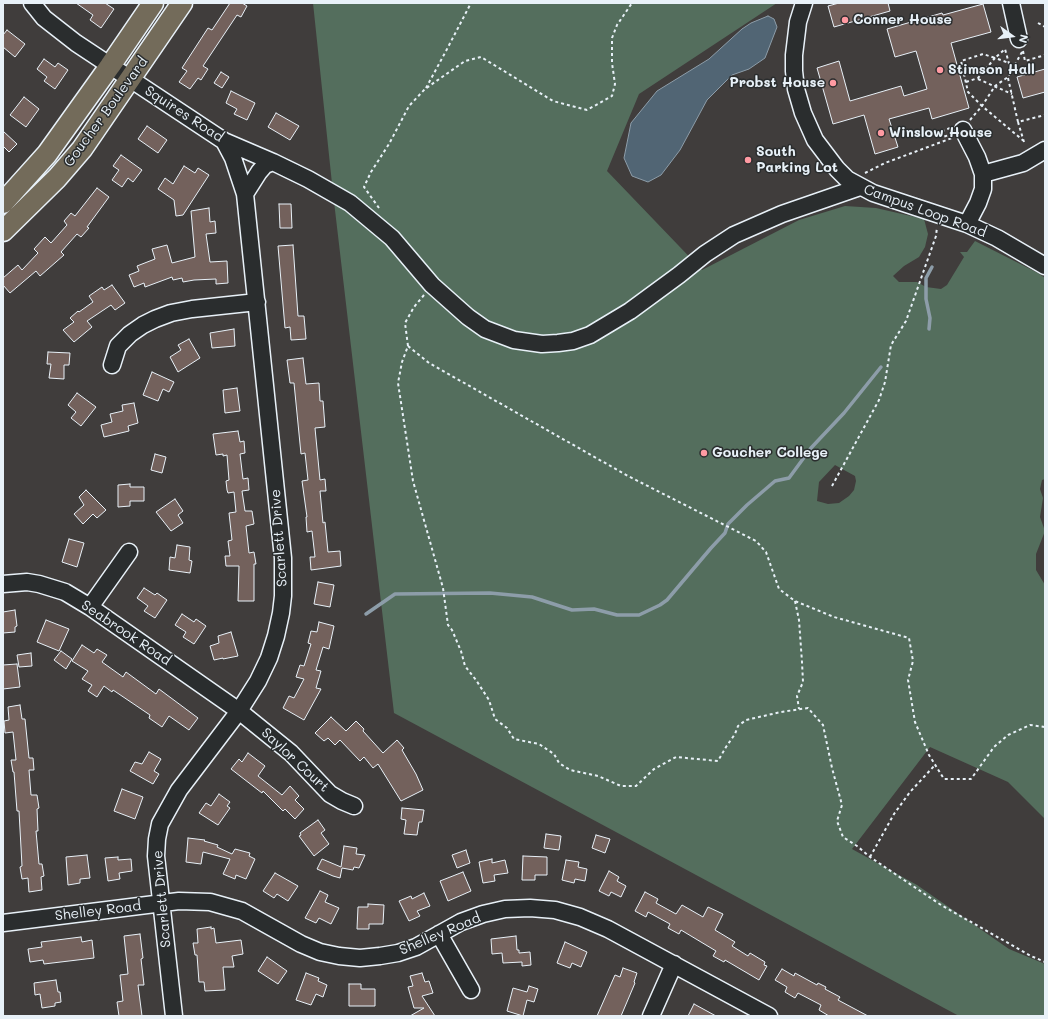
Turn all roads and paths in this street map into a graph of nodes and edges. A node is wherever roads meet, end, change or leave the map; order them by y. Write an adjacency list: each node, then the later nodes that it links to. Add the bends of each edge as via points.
1 (32, 3): 14 (street, Squires Road, via 44,18)
2 (152, 3): 14 (main road, Goucher Boulevard)
3 (182, 3): 18 (main road, Goucher Boulevard)
4 (471, 3): 21 (path)
5 (632, 3): 21 (path, via 617,25 612,38 612,63 616,84 612,96 587,110 553,101 481,57 465,62)
6 (804, 3): 33 (street, Campus Loop Road, via 798,22 794,55 799,101 808,127 821,149 847,179)
7 (1011, 3): 10 (street)
8 (1038, 24): 9 (path)
9 (1045, 27)
10 (1021, 45): 11 (path, via 1025,60); 15 (path)
11 (1045, 55)
12 (995, 58): 13 (path); 13 (path, via 1005,49); 16 (path); 19 (path, via 983,54 961,61)
13 (1009, 63): 15 (path)
14 (110, 66): 18 (street, Squires Road); 35 (main road, Goucher Boulevard, via 47,154)
15 (1011, 71): 17 (path)
16 (978, 78): 19 (path); 20 (path)
17 (1008, 78): 20 (path); 22 (path)
18 (131, 80): 27 (street, Squires Road); 39 (main road, Goucher Boulevard, via 82,149 57,178)
19 (966, 82): 23 (path, via 968,92)
20 (995, 86): 22 (path); 23 (path)
21 (425, 89): 36 (path, via 409,106 364,187)
22 (1012, 94): 25 (path)
23 (982, 106): 26 (path); 28 (path)
24 (1045, 115): 25 (path)
25 (1018, 122): 28 (path)
26 (962, 126): 32 (street); 33 (path, via 940,132 943,137 953,133 954,137 885,163)
27 (224, 142): 31 (street, Squires Road); 34 (street, Scarlett Drive, via 233,158)
28 (1025, 142): 29 (path)
29 (1027, 147)
30 (1045, 150): 32 (street, via 1023,163)
31 (272, 162): 34 (street, via 258,172); 41 (street, Squires Road, via 350,203 392,238)
32 (983, 174): 38 (street, via 983,189)
33 (861, 181): 37 (street, Campus Loop Road, via 885,198); 41 (street, Squires Road, via 734,236 705,254 630,311 590,335 573,341 542,344 499,335 468,317)
34 (245, 194): 42 (street, Scarlett Drive)
35 (3, 203)
36 (381, 211)
37 (938, 214): 38 (street, Campus Loop Road); 45 (path, via 936,236 906,321 891,345 885,382 879,400)
38 (967, 224): 40 (street, Campus Loop Road)
39 (3, 231)
40 (1045, 266)
41 (432, 285): 43 (path, via 405,323)
42 (256, 302): 44 (street, via 192,309 155,319 130,334 118,346); 51 (street, Scarlett Drive, via 283,558 283,596 280,621 269,658)
43 (408, 346): 48 (path, via 429,363 621,472 756,541 766,552 779,589); 50 (path, via 398,383 413,481 444,588 448,625 461,651 465,666 489,700 494,719 507,728 514,738 539,744 570,770 598,776 621,786 636,786 654,769 676,757 718,761 738,726 746,720)
44 (112, 364)
45 (832, 486)
46 (129, 552): 49 (street)
47 (3, 584): 49 (street, Seabrook Road, via 39,584 64,592)
48 (795, 601): 50 (path, via 799,620 803,682 796,696); 53 (path, via 834,617 909,638 913,661 908,680 915,722)
49 (90, 608): 51 (street, Seabrook Road)
50 (799, 709): 55 (path, via 808,708 823,726 842,805 837,821 844,837)
51 (239, 711): 54 (street, Saylor Court, via 290,753 330,794); 56 (street, Scarlett Drive, via 179,790 160,824 156,856)
52 (1045, 727): 53 (path, via 1030,725 1008,735 994,747 971,779 944,779)
53 (935, 765): 55 (path, via 894,814)
54 (354, 806)
55 (870, 857): 59 (path, via 941,905)
56 (161, 903): 57 (street, Shelley Road); 58 (street, Shelley Road, via 210,902 242,910 301,944 339,956 360,958 398,953); 62 (street, Scarlett Drive)
57 (3, 923)
58 (439, 934): 60 (street, Shelley Road, via 462,922 491,912 530,908 555,910 608,929); 61 (street)
59 (1045, 962)
60 (674, 964): 63 (street); 64 (street, Shelley Road)
61 (472, 990)
62 (174, 1016)
63 (651, 1016)
64 (769, 1016)

